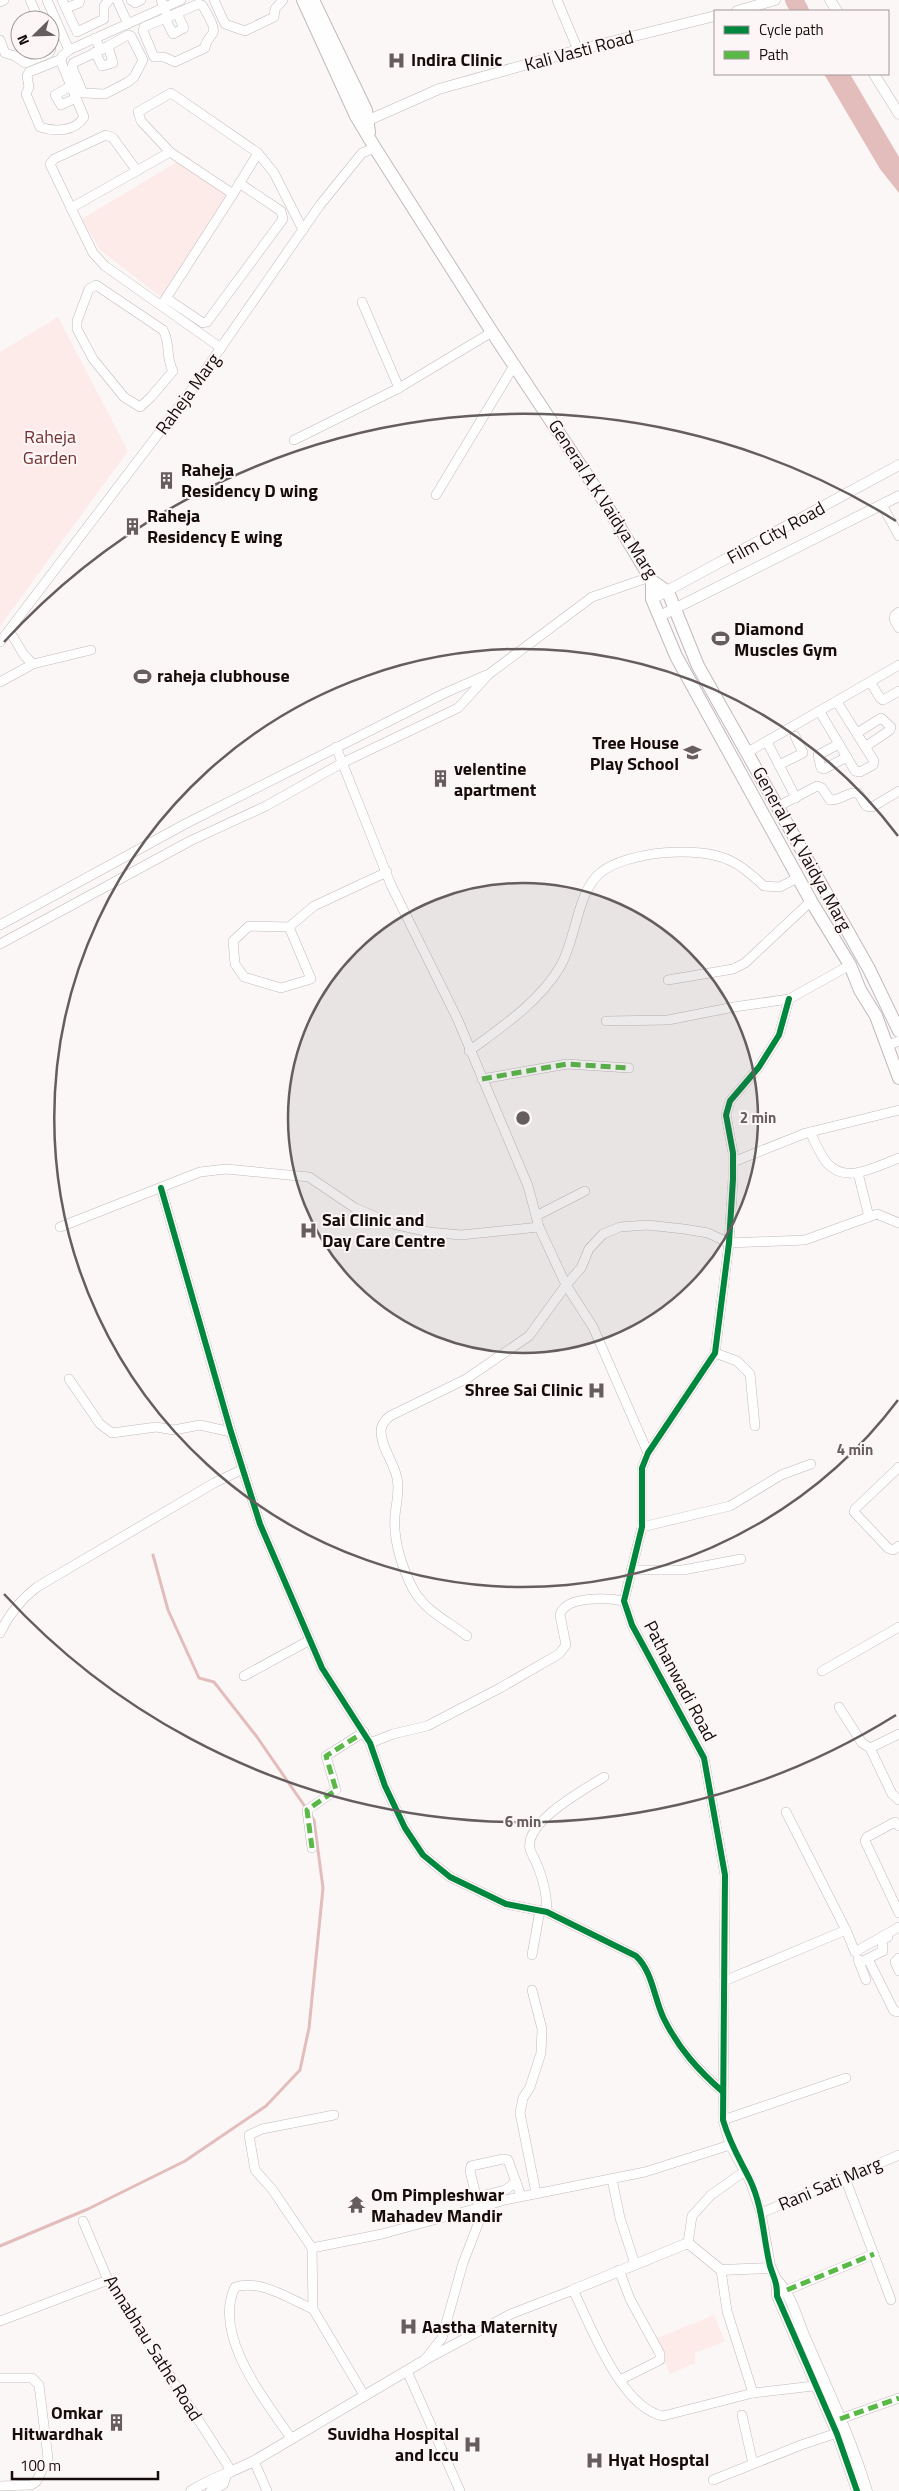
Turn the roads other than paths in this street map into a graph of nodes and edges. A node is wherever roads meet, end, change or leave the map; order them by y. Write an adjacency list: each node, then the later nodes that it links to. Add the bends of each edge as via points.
1 (4, 0): 14 (street)
2 (80, 0): 16 (street, via 79,3)
3 (109, 0): 16 (street, via 104,6 104,19 77,32)
4 (117, 0): 22 (street)
5 (130, 0): 6 (street, via 134,3)
6 (141, 0)
7 (181, 0): 15 (street)
8 (214, 0): 9 (street, via 224,24 245,31 274,17 275,9)
9 (283, 0)
10 (303, 0): 36 (main road, General A K Vaidya Marg)
11 (313, 0): 36 (main road, General A K Vaidya Marg, via 366,110)
12 (557, 0): 27 (street)
13 (775, 0): 18 (street)
14 (0, 2)
15 (163, 3): 21 (street); 22 (street)
16 (64, 4): 17 (street)
17 (50, 7): 25 (street)
18 (742, 10)
19 (178, 12): 21 (street); 21 (street, via 182,30 171,34); 21 (street, via 202,5 213,33 202,50 175,62 154,57 142,31 144,27)
20 (714, 16): 27 (street, Kali Vasti Road)
21 (167, 17)
22 (128, 24): 23 (street)
23 (96, 38): 25 (street); 26 (street)
24 (0, 40): 28 (street, via 5,53)
25 (69, 50): 29 (street)
26 (101, 50): 26 (street, via 128,35 143,60 134,77 106,94 83,93 72,66)
27 (578, 50): 36 (street, Kali Vasti Road, via 438,89)
28 (10, 54)
29 (62, 59): 33 (street); 34 (street, via 27,76 30,88 26,94 40,127 59,132 81,122 84,118)
30 (21, 60): 31 (street, via 25,63)
31 (32, 60)
32 (875, 75): 35 (street)
33 (71, 86): 34 (street); 34 (street, via 55,95 61,105)
34 (76, 98)
35 (898, 112)
36 (364, 122): 37 (main road, General A K Vaidya Marg)
37 (373, 143): 44 (street, Raheja Marg); 49 (main road, General A K Vaidya Marg)
38 (170, 152): 39 (street, via 141,121 138,112 171,93); 40 (street); 42 (street)
39 (258, 153): 41 (street); 44 (street, via 274,173)
40 (137, 171): 43 (street); 43 (street, via 113,138 106,135 54,159 50,164)
41 (239, 183): 42 (street); 47 (street, via 281,211 283,219 207,322 203,323)
42 (233, 194): 47 (street)
43 (71, 208): 45 (street, via 93,253)
44 (303, 230): 50 (street, Raheja Marg)
45 (120, 278): 46 (street); 47 (street)
46 (109, 292): 46 (street, via 163,330 169,340 168,361 173,372 140,407 124,397 93,359 77,329 79,315 92,286)
47 (164, 302): 50 (street)
48 (362, 302): 52 (street)
49 (492, 332): 51 (main road, General A K Vaidya Marg); 52 (street)
50 (221, 348): 66 (street, Raheja Marg)
51 (516, 364): 55 (street); 59 (main road, General A K Vaidya Marg)
52 (399, 388): 53 (street)
53 (294, 440)
54 (899, 465): 60 (street, Film City Road)
55 (436, 494)
56 (899, 496): 57 (street, Film City Road)
57 (882, 505): 58 (street); 62 (street, Film City Road)
58 (899, 536)
59 (651, 579): 60 (main road, General A K Vaidya Marg); 61 (main road); 71 (street, via 592,597)
60 (668, 592): 61 (street, Film City Road); 62 (main road, General A K Vaidya Marg)
61 (652, 599): 64 (main road, General A K Vaidya Marg)
62 (676, 610): 64 (street, Film City Road); 83 (main road, General A K Vaidya Marg, via 698,666)
63 (899, 612): 65 (street, via 894,619)
64 (660, 616): 91 (main road, General A K Vaidya Marg, via 684,672)
65 (899, 628)
66 (10, 632): 67 (street, Raheja Marg); 69 (street)
67 (0, 642)
68 (91, 650): 69 (street)
69 (33, 664): 72 (street)
70 (899, 665): 73 (street)
71 (488, 674): 81 (street); 85 (street, via 458,708)
72 (0, 682)
73 (871, 683): 74 (street, via 884,700); 75 (street)
74 (899, 691)
75 (837, 702): 76 (street); 77 (street)
76 (820, 712): 79 (street); 80 (street)
77 (857, 734): 82 (street); 82 (street, via 881,718 890,727)
78 (795, 736): 86 (street, via 803,753)
79 (767, 742): 83 (street); 86 (street)
80 (839, 744): 84 (street); 84 (street, via 818,756 822,768)
81 (336, 747): 85 (street); 93 (street, via 187,822)
82 (866, 747): 84 (street, via 874,761 873,765 860,772)
83 (748, 752): 89 (main road, General A K Vaidya Marg)
84 (847, 756)
85 (342, 763): 90 (street); 95 (street, via 266,806 190,840)
86 (779, 765): 88 (street)
87 (899, 791): 88 (street, via 872,807 866,806 854,792 836,801 830,800 817,786)
88 (796, 798): 89 (street)
89 (777, 807): 100 (main road, General A K Vaidya Marg, via 869,970)
90 (387, 872): 94 (street, via 314,906); 102 (street)
91 (799, 877): 92 (main road, General A K Vaidya Marg); 102 (street, via 780,887 764,886 730,860 692,852 630,859 600,873 587,889 561,966 538,996)
92 (811, 901): 96 (main road, General A K Vaidya Marg); 97 (street, via 745,963 733,969)
93 (0, 925)
94 (288, 927): 94 (street, via 311,979 281,988 244,977 235,964 233,940 249,926)
95 (0, 944)
96 (850, 965): 98 (street); 101 (main road, General A K Vaidya Marg, via 860,990)
97 (668, 980)
98 (789, 999): 99 (street, via 668,1020); 109 (street, via 778,1035 760,1067 730,1101 726,1115)
99 (606, 1021)
100 (899, 1031)
101 (893, 1043): 104 (main road, General A K Vaidya Marg)
102 (470, 1051): 105 (street)
103 (629, 1068): 105 (street, via 567,1064)
104 (899, 1078)
105 (482, 1079): 113 (street, via 528,1186)
106 (899, 1110): 107 (street)
107 (810, 1132): 109 (street); 110 (street, via 826,1162 834,1169 842,1173)
108 (899, 1158): 110 (street)
109 (733, 1162): 118 (street)
110 (858, 1173): 114 (street)
111 (160, 1188): 116 (street); 117 (street, via 200,1172 258,1170 309,1177 355,1208 393,1224 429,1232 460,1236); 123 (street)
112 (585, 1191): 113 (street)
113 (536, 1216): 117 (street)
114 (869, 1217): 115 (street, via 877,1214); 118 (street, via 805,1240)
115 (899, 1222)
116 (60, 1227)
117 (539, 1227): 119 (street)
118 (729, 1243): 119 (street, via 684,1229 647,1225 620,1227 602,1234); 120 (street)
119 (566, 1285): 124 (street, via 593,1328); 135 (street, via 529,1336 466,1379 390,1416 381,1430 397,1478 395,1517 402,1566 414,1591 432,1613)
120 (715, 1353): 122 (street, via 737,1361 750,1374); 124 (street)
121 (69, 1379): 123 (street, via 100,1424 112,1433 156,1426 174,1430 200,1424)
122 (755, 1426)
123 (231, 1432): 127 (street)
124 (648, 1453): 128 (street, via 642,1468)
125 (811, 1464): 128 (street, via 781,1475 730,1506)
126 (899, 1467): 129 (street, via 854,1512 888,1548 893,1550)
127 (243, 1469): 134 (street, via 37,1587 7,1618); 136 (street, via 260,1524)
128 (642, 1527): 131 (street)
129 (899, 1546)
130 (741, 1559): 131 (street, via 683,1570)
131 (631, 1570): 132 (street)
132 (624, 1601): 142 (street, via 596,1598 566,1607 560,1615 566,1645 559,1654 427,1726); 161 (street, Pathanwadi Road, via 632,1625 704,1758 726,1875)
133 (899, 1627): 137 (street)
134 (0, 1633)
135 (467, 1636)
136 (310, 1640): 138 (street); 140 (street, via 322,1668)
137 (822, 1671)
138 (244, 1676)
139 (839, 1707): 143 (street, via 862,1743)
140 (364, 1732): 142 (street); 148 (street, via 326,1756 336,1790 307,1810)
141 (899, 1734): 143 (street)
142 (370, 1743): 149 (street, via 384,1786 423,1856 450,1877 506,1904)
143 (870, 1748): 145 (street, via 892,1794)
144 (604, 1777): 149 (street, via 562,1804 533,1832 529,1841 531,1851 547,1891)
145 (899, 1800)
146 (786, 1812): 152 (street)
147 (899, 1826): 150 (street, via 894,1822 866,1837 865,1841)
148 (312, 1848)
149 (544, 1911): 155 (street); 165 (street, via 636,1956 644,1964 664,2018 678,2044 696,2068)
150 (899, 1912)
151 (899, 1927): 154 (street)
152 (846, 1930): 154 (street); 161 (street)
153 (899, 1932): 157 (street, via 882,1940 882,1951)
154 (855, 1952): 158 (street)
155 (532, 1955)
156 (899, 1958): 159 (street, via 895,1962)
157 (868, 1959): 158 (street); 163 (street, via 894,2011)
158 (859, 1963): 160 (street)
159 (899, 1971)
160 (866, 1980)
161 (724, 1981): 165 (street, Pathanwadi Road)
162 (532, 1990): 174 (street, via 540,2012 541,2053 520,2113)
163 (899, 2012)
164 (846, 2078): 167 (street)
165 (723, 2092): 167 (street, Pathanwadi Road)
166 (334, 2114): 181 (street, via 249,2134 255,2170 272,2189)
167 (723, 2120): 168 (street, Pathanwadi Road)
168 (730, 2145): 170 (street, Pathanwadi Road); 172 (street, via 662,2168)
169 (899, 2155): 171 (street, Rani Sati Marg)
170 (745, 2171): 178 (street, Pathanwadi Road); 180 (street, via 712,2195 692,2216)
171 (845, 2178): 178 (street, Rani Sati Marg); 182 (street)
172 (612, 2179): 174 (street); 183 (street)
173 (516, 2182): 175 (street); 176 (street, via 505,2190); 176 (street, via 508,2160 471,2166)
174 (536, 2193): 175 (street)
175 (521, 2196): 177 (street)
176 (476, 2197): 177 (street)
177 (482, 2207): 181 (street, via 382,2234); 194 (street, via 442,2338)
178 (761, 2213): 184 (street, Pathanwadi Road)
179 (83, 2221): 188 (street, Annabhau Sathe Road)
180 (688, 2243): 183 (street); 186 (street)
181 (312, 2248): 192 (street)
182 (874, 2254): 190 (street); 191 (street)
183 (635, 2264): 185 (street)
184 (771, 2268): 186 (street); 187 (street)
185 (619, 2270): 189 (street); 197 (street, via 630,2299 660,2354 660,2360)
186 (721, 2270): 199 (street, via 727,2311)
187 (776, 2279): 190 (street); 198 (street, via 777,2296)
188 (108, 2280): 193 (street); 208 (street, Annabhau Sathe Road)
189 (573, 2290): 194 (street, via 511,2314); 197 (street)
190 (787, 2290): 198 (street)
191 (891, 2300)
192 (313, 2309): 200 (street); 205 (street, via 258,2285 235,2287 229,2300 231,2330 239,2353 257,2390)
193 (0, 2321)
194 (425, 2360): 195 (street)
195 (407, 2371): 200 (street); 215 (street)
196 (0, 2378): 211 (street, via 32,2378 39,2385 48,2458 36,2482)
197 (620, 2380): 199 (street, via 640,2406 663,2416)
198 (820, 2386): 199 (street); 203 (street); 204 (street)
199 (753, 2393)
200 (364, 2395): 205 (street)
201 (899, 2398): 203 (street)
202 (742, 2414): 207 (street)
203 (840, 2419): 204 (street)
204 (841, 2432): 207 (street); 209 (street)
205 (292, 2438): 206 (street)
206 (254, 2461): 208 (street); 214 (street)
207 (753, 2464): 210 (street)
208 (229, 2473): 212 (street, via 218,2475); 213 (street, via 224,2484)
209 (857, 2477): 216 (street); 217 (street)
210 (713, 2480)
211 (0, 2486)
212 (191, 2491)
213 (211, 2491)
214 (267, 2491)
215 (460, 2491)
216 (857, 2491)
217 (867, 2491)

